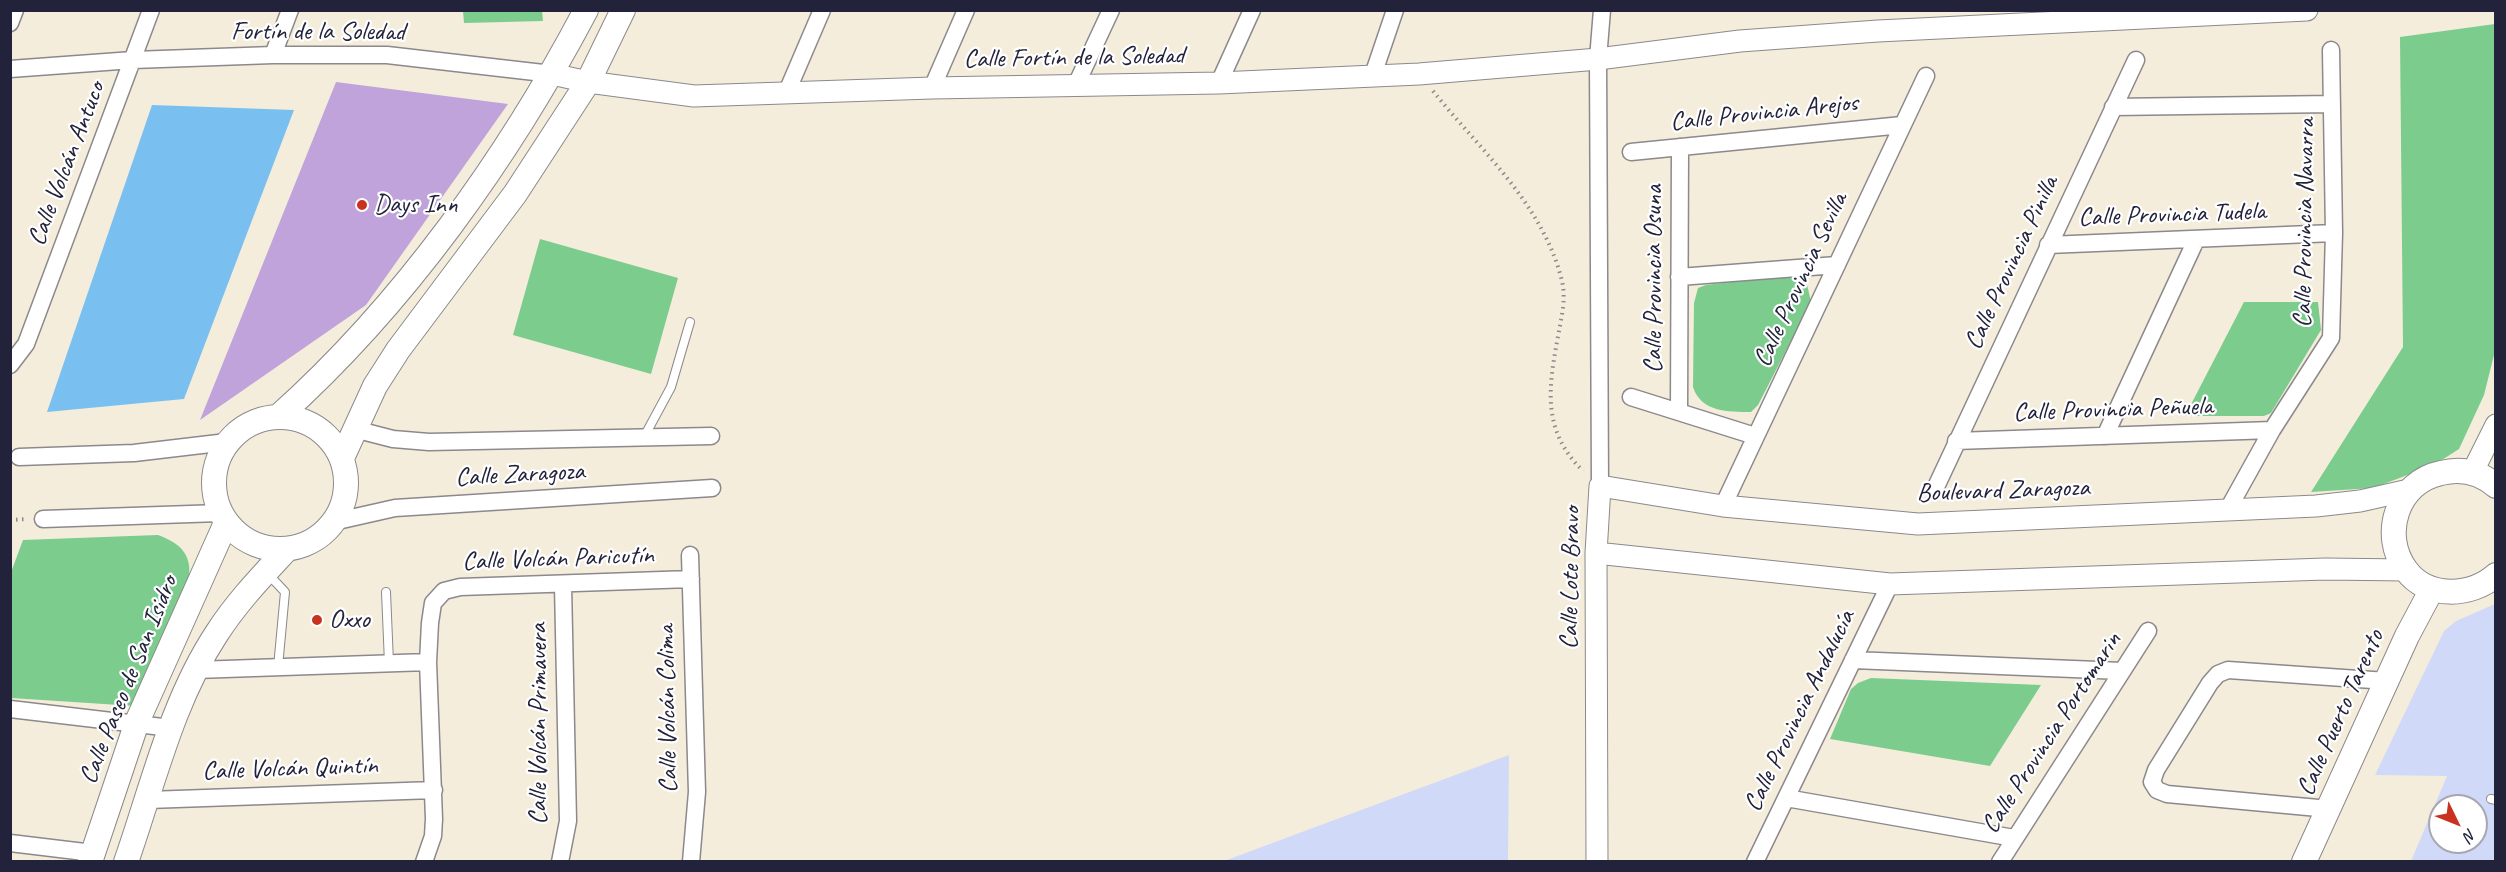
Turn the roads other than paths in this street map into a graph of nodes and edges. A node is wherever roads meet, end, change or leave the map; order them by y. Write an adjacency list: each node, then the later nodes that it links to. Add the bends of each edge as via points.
1 (15, 10): 15 (street)
2 (151, 10): 19 (street, Calle Volcán Antuco)
3 (290, 10): 17 (street)
4 (586, 10): 22 (main road)
5 (622, 10): 25 (main road)
6 (822, 10): 29 (street)
7 (966, 10): 28 (street)
8 (1110, 10): 27 (street)
9 (1252, 10): 26 (street)
10 (1395, 10): 23 (street)
11 (1602, 10): 18 (street)
12 (2307, 10): 13 (street, Calle Fortín de la Soledad)
13 (2257, 11): 14 (street, Calle Fortín de la Soledad)
14 (2063, 17): 18 (street, Calle Fortín de la Soledad, via 1751,40)
15 (10, 23)
16 (2331, 50): 30 (street, Calle Provincia Navarra)
17 (273, 55): 19 (street, Fortín de la Soledad); 22 (street, Fortín de la Soledad, via 387,55)
18 (1598, 59): 23 (street, Calle Fortín de la Soledad); 57 (street)
19 (133, 60): 21 (street, Fortín de la Soledad); 41 (street, Calle Volcán Antuco, via 26,344)
20 (2136, 60): 31 (street, Calle Provincia Pinilla)
21 (10, 69)
22 (552, 74): 25 (street, Calle Fortín de la Soledad); 44 (main road, via 429,252 327,373)
23 (1373, 75): 26 (street, Calle Fortín de la Soledad)
24 (1926, 76): 32 (street, Calle Provincia Sevilla)
25 (588, 82): 29 (street, Calle Fortín de la Soledad, via 694,96); 46 (main road, via 515,194 398,350)
26 (1219, 83): 27 (street, Calle Fortín de la Soledad)
27 (1076, 85): 28 (street, Calle Fortín de la Soledad)
28 (932, 88): 29 (street, Calle Fortín de la Soledad)
29 (786, 94)
30 (2332, 104): 31 (street); 35 (street, Calle Provincia Navarra)
31 (2114, 108): 37 (street, Calle Provincia Pinilla)
32 (1902, 125): 33 (street, Calle Provincia Arejos); 38 (street, Calle Provincia Sevilla)
33 (1680, 147): 34 (street, Calle Provincia Arejos); 39 (street, Calle Provincia Osuna)
34 (1631, 152)
35 (2334, 233): 36 (street, Calle Provincia Tudela); 47 (street, Calle Provincia Navarra, via 2331,338)
36 (2196, 240): 37 (street, Calle Provincia Tudela); 50 (street)
37 (2048, 245): 52 (street, Calle Provincia Pinilla)
38 (1837, 266): 39 (street); 49 (street, Calle Provincia Sevilla)
39 (1679, 277): 43 (street, Calle Provincia Osuna)
40 (690, 322): 51 (lane, via 671,387)
41 (10, 365)
42 (1631, 397): 43 (street)
43 (1679, 411): 49 (street)
44 (279, 416): 53 (main road, via 250,423); 55 (main road, via 298,418 317,427 332,440)
45 (2496, 425): 56 (street)
46 (354, 429): 51 (street, Calle Zaragoza, via 429,442); 55 (main road)
47 (2272, 430): 50 (street, Calle Provincia Peñuela); 63 (street, Calle Provincia Navarra)
48 (711, 436): 51 (street, Calle Zaragoza)
49 (1755, 436): 62 (street, Calle Provincia Sevilla)
50 (2105, 436): 52 (street, Calle Provincia Peñuela)
51 (644, 437)
52 (1956, 441): 60 (street, Calle Provincia Pinilla)
53 (227, 442): 54 (street, via 134,453); 64 (main road, via 216,464 213,489)
54 (19, 457)
55 (342, 458): 66 (main road, via 346,480 343,502)
56 (2472, 473): 58 (main road); 61 (main road, via 2454,470 2429,475)
57 (1600, 486): 62 (street, Boulevard Zaragoza); 68 (street, Calle Lote Bravo)
58 (2496, 486)
59 (712, 488): 66 (street, Calle Zaragoza, via 395,508)
60 (1935, 489)
61 (2409, 490): 63 (street, Boulevard Zaragoza, via 2327,505); 70 (main road, via 2397,508 2393,528 2395,549)
62 (1723, 506): 63 (street, Boulevard Zaragoza, via 1918,524)
63 (2227, 511)
64 (223, 518): 65 (street); 67 (main road, via 243,538 264,548); 87 (main road, Calle Paseo de San Isidro)
65 (43, 519)
66 (333, 522): 67 (main road, via 313,540)
67 (287, 549): 71 (main road)
68 (1596, 553): 74 (street); 100 (street, Calle Lote Bravo)
69 (690, 555): 73 (street, Calle Volcán Colima)
70 (2406, 570): 74 (street, via 2325,569); 76 (main road)
71 (265, 572): 82 (lane, via 285,592); 83 (main road, via 216,634)
72 (2494, 578): 76 (main road, via 2471,590)
73 (691, 579): 75 (street, Calle Volcán Paricutín); 99 (street, Calle Volcán Colima, via 697,792)
74 (1890, 584): 79 (street, Calle Provincia Andalucía)
75 (563, 585): 80 (street, Calle Volcán Paricutín, via 460,587 444,591 433,603); 98 (street, Calle Volcán Primavera, via 568,821)
76 (2432, 589): 85 (main road, Calle Puerto Tarento)
77 (386, 592): 81 (lane)
78 (2148, 631): 84 (street, Calle Provincia Portomarin)
79 (1853, 660): 84 (street); 90 (street, Calle Provincia Andalucía)
80 (428, 662): 81 (street); 89 (street)
81 (389, 663): 82 (street)
82 (278, 667): 83 (street)
83 (196, 670): 88 (main road)
84 (2122, 671): 93 (street, Calle Provincia Portomarin)
85 (2387, 681): 92 (main road, Calle Puerto Tarento); 92 (street, via 2228,670 2218,674 2152,782 2157,790 2167,794)
86 (10, 709): 87 (street)
87 (137, 722): 88 (street); 95 (main road, Calle Paseo de San Isidro)
88 (171, 728): 91 (main road)
89 (434, 790): 91 (street, Calle Volcán Quintín); 97 (street, via 433,836)
90 (1786, 798): 93 (street); 101 (street, Calle Provincia Andalucía)
91 (148, 800): 96 (main road)
92 (2329, 809): 103 (main road, Calle Puerto Tarento)
93 (2014, 838): 102 (street, Calle Provincia Portomarin)
94 (10, 843): 95 (street)
95 (92, 857)
96 (126, 861)
97 (424, 861)
98 (561, 861)
99 (692, 861)
100 (1597, 861)
101 (1755, 861)
102 (2000, 861)
103 (2304, 861)

